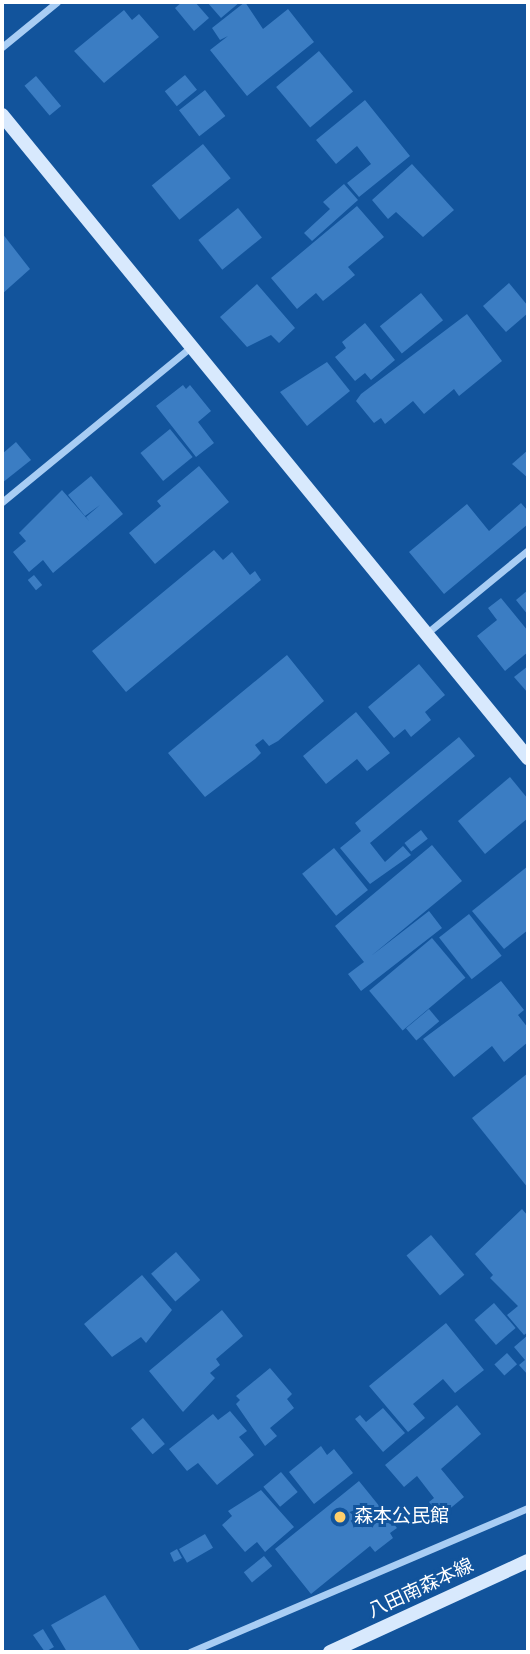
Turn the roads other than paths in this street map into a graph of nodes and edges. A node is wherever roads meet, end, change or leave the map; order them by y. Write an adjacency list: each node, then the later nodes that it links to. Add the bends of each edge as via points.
1 (57, 2): 2 (street)
2 (2, 47)
3 (2, 115): 4 (street)
4 (192, 346): 5 (street); 7 (street)
5 (2, 502)
6 (528, 550): 7 (street)
7 (426, 634): 8 (street)
8 (528, 758)
9 (528, 1508): 11 (street)
10 (528, 1561): 12 (street, 八田南森本線)
11 (190, 1652)
12 (330, 1652)

